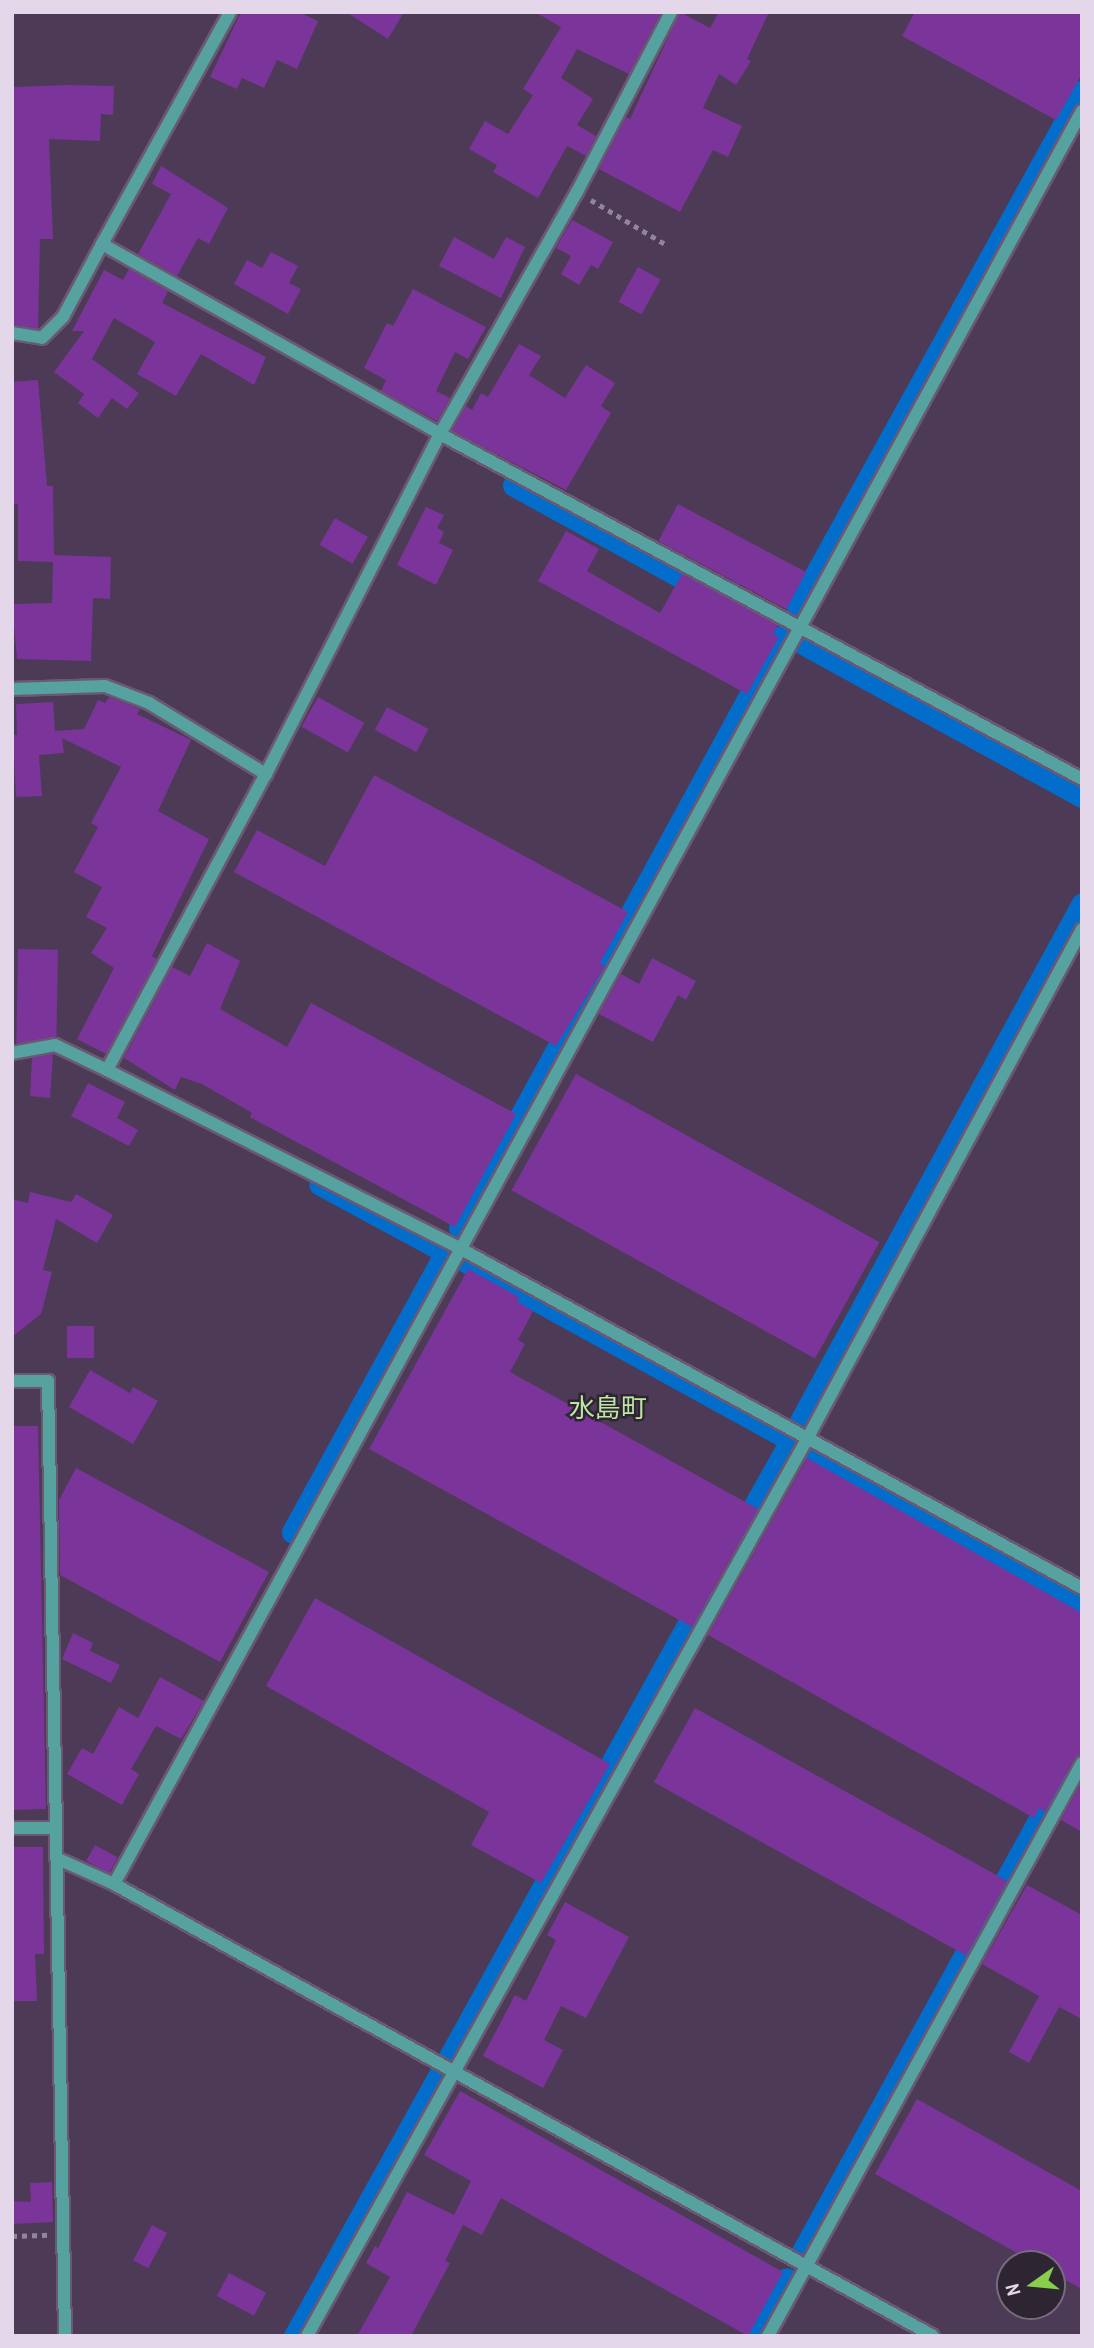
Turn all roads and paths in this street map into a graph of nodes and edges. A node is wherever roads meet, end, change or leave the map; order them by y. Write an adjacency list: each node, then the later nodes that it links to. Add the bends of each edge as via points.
1 (230, 12): 5 (street)
2 (671, 12): 4 (street)
3 (1082, 111): 9 (street)
4 (577, 192): 6 (path); 8 (street)
5 (102, 244): 7 (street, via 63,317 42,338); 8 (street)
6 (665, 244)
7 (12, 333)
8 (440, 434): 9 (street); 11 (street)
9 (800, 625): 12 (street); 16 (street)
10 (12, 689): 11 (street, via 105,686 149,703)
11 (266, 774): 15 (street)
12 (1082, 779)
13 (1082, 929): 18 (street)
14 (12, 1054): 15 (street, via 55,1045)
15 (107, 1070): 16 (street)
16 (461, 1249): 18 (street); 24 (street)
17 (12, 1381): 22 (street, via 48,1381)
18 (807, 1439): 19 (street); 25 (street)
19 (1082, 1588)
20 (1082, 1763): 28 (street)
21 (12, 1828): 22 (street)
22 (56, 1828): 23 (street)
23 (56, 1858): 24 (street); 26 (street)
24 (114, 1884): 25 (street)
25 (453, 2073): 28 (street); 30 (street)
26 (65, 2235): 27 (path); 29 (street)
27 (12, 2236)
28 (807, 2265): 31 (street); 32 (street)
29 (65, 2336)
30 (307, 2336)
31 (768, 2336)
32 (933, 2336)

